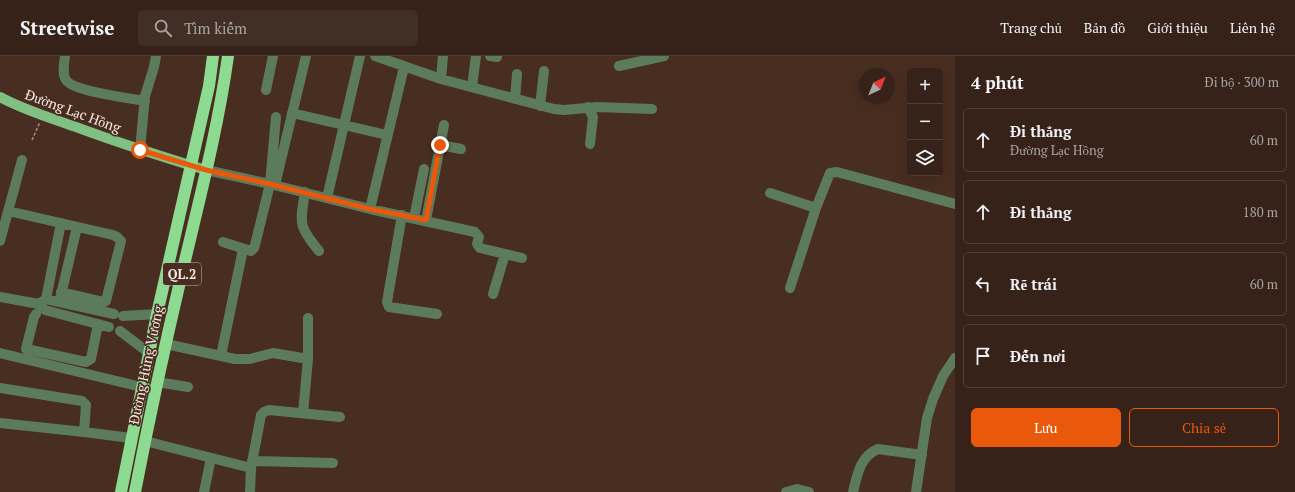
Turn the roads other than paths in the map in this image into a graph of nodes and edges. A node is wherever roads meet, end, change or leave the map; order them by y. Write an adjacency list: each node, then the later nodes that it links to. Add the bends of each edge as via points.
1 (65, 56): 21 (street, via 64,76 72,85 93,92)
2 (156, 56): 21 (street)
3 (213, 56): 35 (highway, Đường Hùng Vương / QL.2)
4 (228, 56): 37 (highway, Đường Hùng Vương / QL.2)
5 (273, 56): 18 (street)
6 (306, 56): 25 (street)
7 (360, 56): 27 (street)
8 (375, 56): 13 (street)
9 (443, 56): 16 (street)
10 (476, 56): 17 (street)
11 (664, 56): 12 (street)
12 (619, 66)
13 (404, 67): 16 (street); 29 (street)
14 (544, 71): 22 (street)
15 (517, 74): 20 (street)
16 (441, 79): 17 (street)
17 (472, 87): 20 (street)
18 (266, 90)
19 (0, 97): 33 (main road, Đường Lạc Hồng)
20 (515, 98): 22 (street)
21 (145, 101): 33 (street)
22 (540, 106): 23 (street, via 564,110)
23 (588, 107): 24 (street); 30 (street, via 593,117)
24 (652, 109)
25 (292, 113): 27 (street); 38 (street)
26 (276, 117): 38 (street)
27 (343, 125): 29 (street); 41 (street)
28 (444, 125): 31 (street)
29 (387, 135): 44 (street)
30 (590, 144)
31 (440, 145): 32 (street); 48 (street)
32 (461, 149)
33 (140, 150): 35 (main road, Đường Lạc Hồng)
34 (22, 160): 46 (street)
35 (191, 166): 37 (main road, Đường Lạc Hồng); 62 (highway, Đường Hùng Vương / QL.2)
36 (424, 169): 47 (street)
37 (206, 170): 38 (street); 69 (highway, Đường Hùng Vương / QL.2)
38 (273, 184): 39 (street); 53 (street, via 254,248 250,251)
39 (305, 192): 41 (street); 54 (street, via 302,226 305,235)
40 (770, 193): 43 (street)
41 (327, 198): 44 (street)
42 (955, 204): 43 (street, via 834,172 830,174)
43 (816, 208): 57 (street)
44 (370, 209): 45 (street)
45 (402, 215): 47 (street); 63 (street, via 388,305)
46 (4, 216): 49 (street); 51 (street)
47 (414, 218): 48 (street)
48 (426, 220): 55 (street, via 475,232 480,248)
49 (61, 223): 50 (street); 61 (street)
50 (77, 227): 60 (street); 60 (street, via 114,235 121,241 108,298 104,302)
51 (0, 241)
52 (223, 242): 53 (street)
53 (243, 249): 72 (street)
54 (319, 251)
55 (505, 254): 56 (street); 58 (street)
56 (522, 258)
57 (790, 288)
58 (493, 294)
59 (0, 297): 61 (street)
60 (63, 299): 61 (street); 62 (street, via 119,315); 64 (street)
61 (40, 305): 64 (street, via 44,310); 66 (street, via 39,318 29,350 89,361)
62 (157, 314): 71 (highway, Đường Hùng Vương / QL.2)
63 (437, 314)
64 (66, 316): 66 (street)
65 (308, 318): 74 (street)
66 (98, 324): 67 (street)
67 (109, 327)
68 (120, 330): 71 (street)
69 (166, 344): 72 (street); 75 (highway, Đường Hùng Vương / QL.2)
70 (0, 353): 76 (street)
71 (149, 353): 76 (highway, Đường Hùng Vương / QL.2)
72 (220, 356): 74 (street, via 245,359 273,352)
73 (955, 358): 85 (street, via 932,399)
74 (308, 359): 79 (street)
75 (157, 386): 76 (street); 77 (street); 84 (highway, Đường Hùng Vương / QL.2)
76 (142, 387): 83 (highway, Đường Hùng Vương / QL.2)
77 (188, 387)
78 (0, 388): 82 (street, via 82,401 86,405)
79 (303, 413): 80 (street); 88 (street, via 270,410 264,412)
80 (340, 417)
81 (0, 423): 82 (street)
82 (84, 432): 83 (street)
83 (132, 438): 89 (highway, Đường Hùng Vương / QL.2)
84 (145, 441): 86 (street); 90 (highway, Đường Hùng Vương / QL.2)
85 (922, 455): 95 (street, via 878,449 873,451 860,466); 96 (street)
86 (211, 458): 88 (street); 91 (street)
87 (333, 463): 88 (street)
88 (251, 464): 92 (street)
89 (121, 492)
90 (135, 492)
91 (204, 492)
92 (250, 492)
93 (786, 492): 94 (street, via 797,489)
94 (809, 492)
95 (853, 492)
96 (916, 492)

